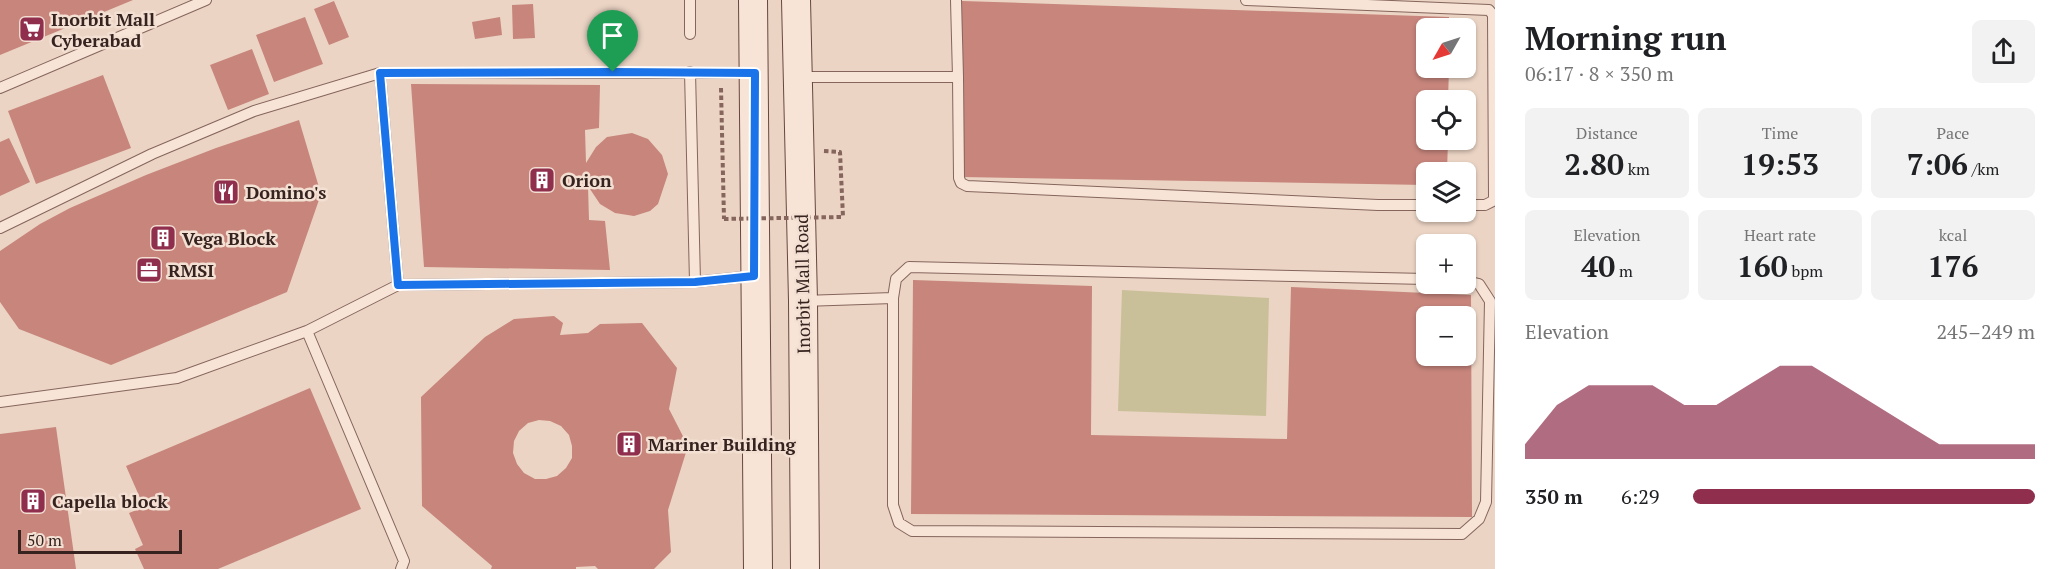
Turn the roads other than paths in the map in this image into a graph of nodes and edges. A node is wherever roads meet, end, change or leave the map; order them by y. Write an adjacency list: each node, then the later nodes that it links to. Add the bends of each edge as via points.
1 (206, 0): 13 (lane)
2 (690, 0): 7 (lane)
3 (753, 0): 10 (main road)
4 (796, 0): 11 (main road, Inorbit Mall Road)
5 (956, 0): 12 (lane)
6 (1246, 0): 14 (lane, via 1489,10 1493,15 1494,196 1492,201)
7 (690, 34)
8 (690, 72): 9 (lane); 10 (lane); 19 (lane)
9 (380, 73): 16 (lane, via 254,111 152,154); 21 (lane)
10 (755, 73): 17 (main road)
11 (798, 77): 12 (lane); 23 (main road, Inorbit Mall Road)
12 (958, 77): 15 (lane, via 959,178 967,186)
13 (0, 88)
14 (1476, 204)
15 (1416, 205)
16 (0, 228)
17 (754, 276): 19 (lane); 27 (main road)
18 (1416, 279): 22 (lane, via 909,267 896,279)
19 (695, 282): 21 (lane)
20 (1476, 283): 22 (lane, via 1490,301 1486,502 1479,519 1462,534 912,531 899,523 893,505)
21 (398, 285): 24 (lane)
22 (892, 298): 23 (lane)
23 (803, 301): 28 (main road, Inorbit Mall Road)
24 (307, 330): 25 (lane, via 177,378); 26 (lane, via 404,561)
25 (0, 402)
26 (401, 569)
27 (758, 569)
28 (805, 569)

